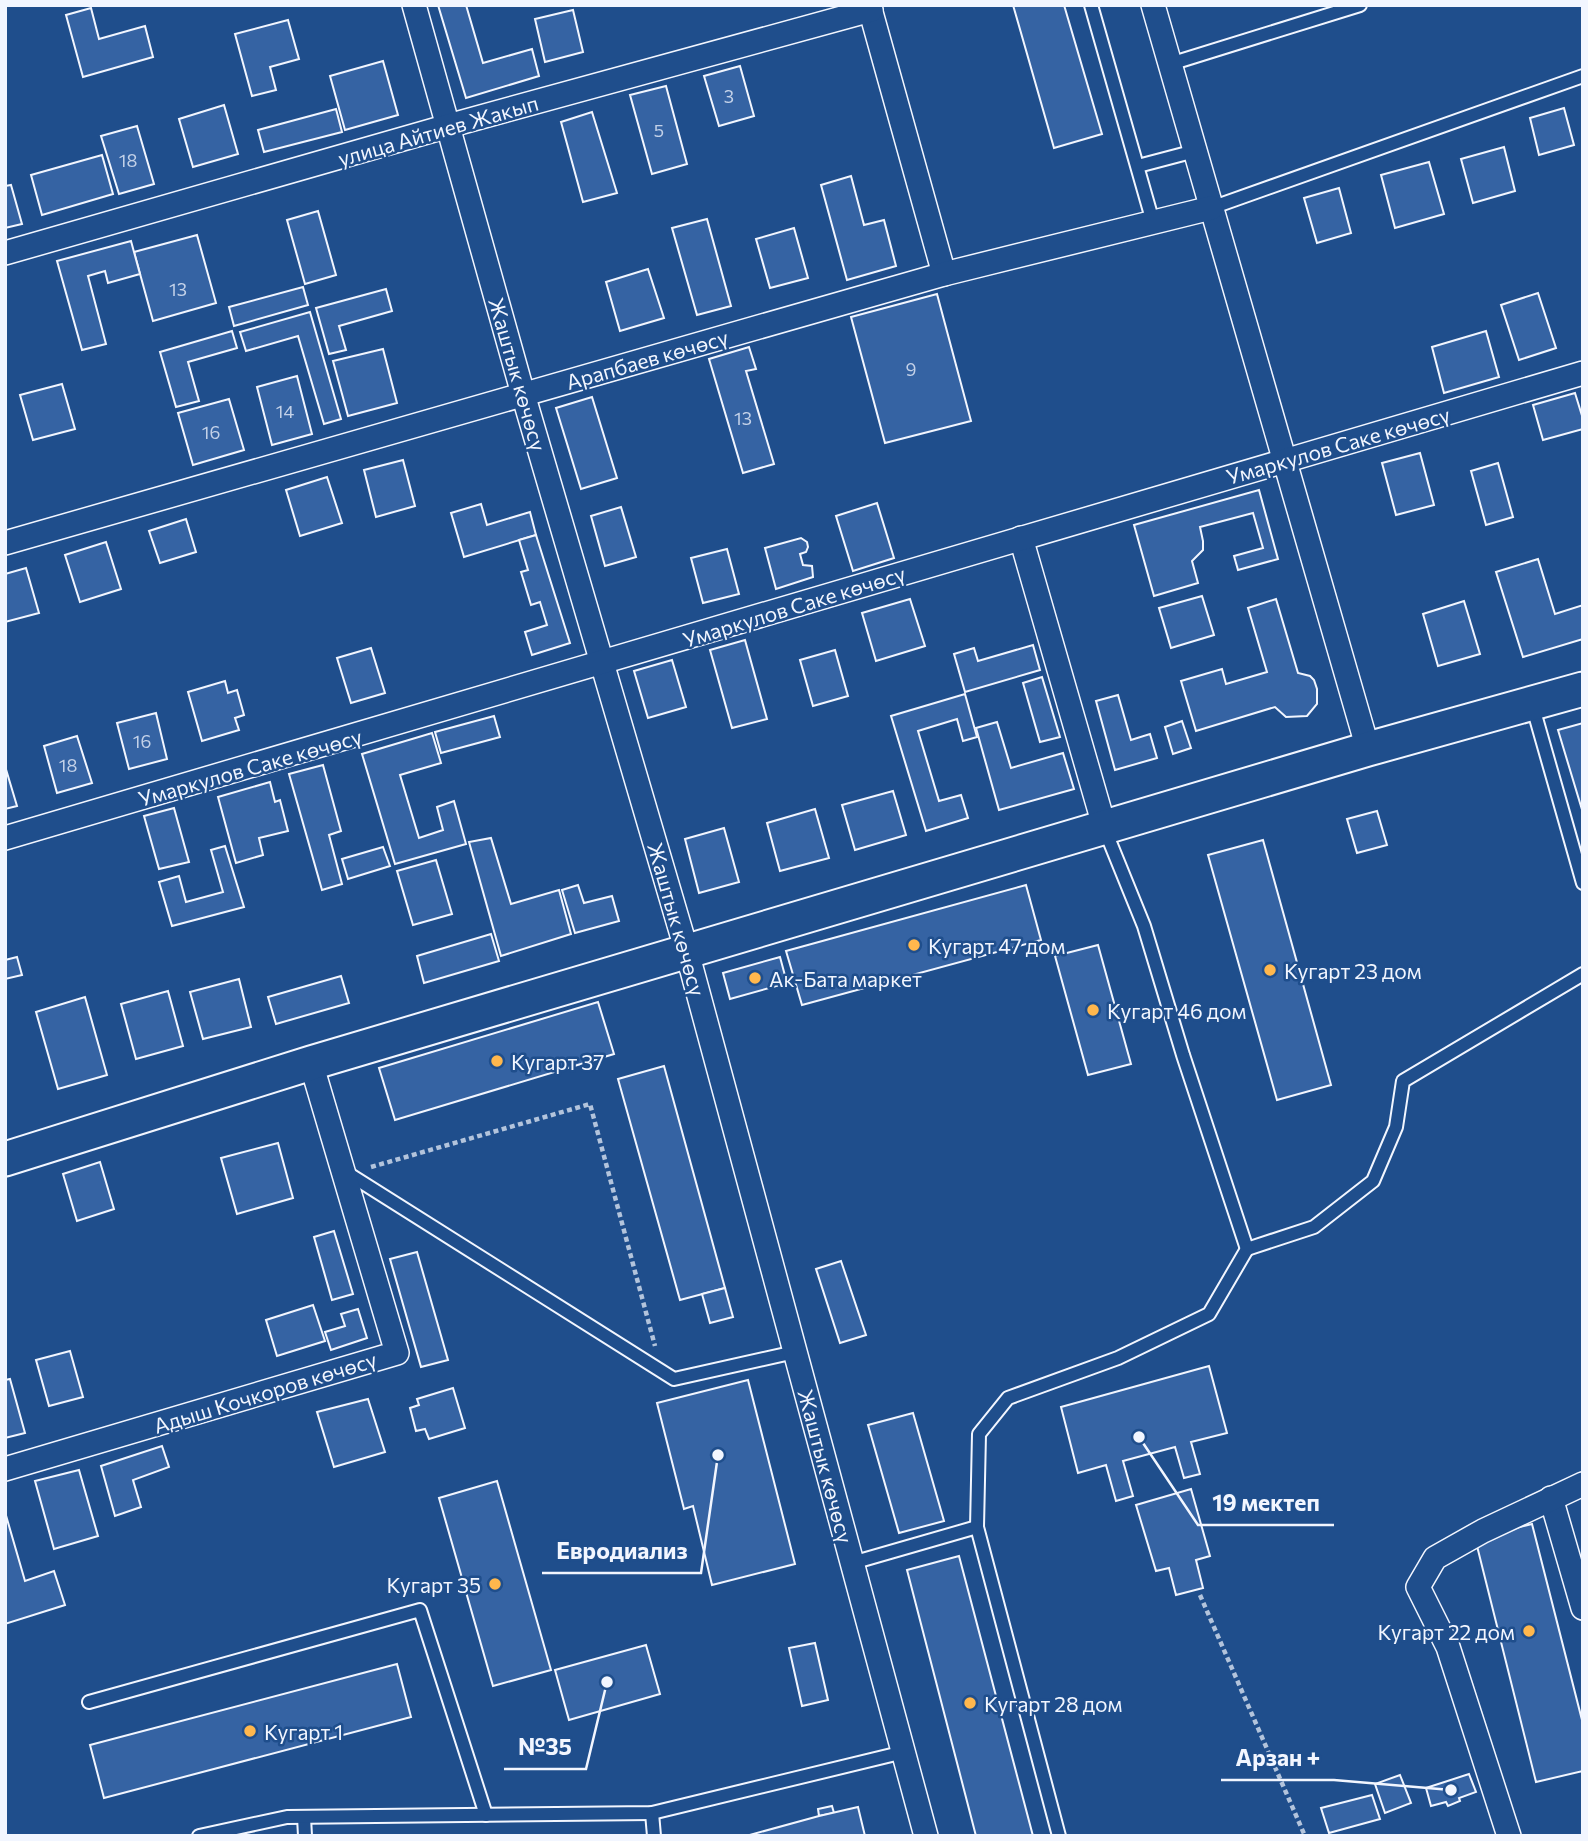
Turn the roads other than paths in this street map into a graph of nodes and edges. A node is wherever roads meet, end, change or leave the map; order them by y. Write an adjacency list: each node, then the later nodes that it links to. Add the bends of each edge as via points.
1 (414, 5): 8 (street, Жаштык көчөсү)
2 (1091, 5): 10 (lane)
3 (1153, 5): 6 (street)
4 (1360, 5): 6 (lane)
5 (870, 7): 8 (street, улица Айтиев Жакып); 14 (street)
6 (1170, 64): 9 (street)
7 (1583, 75): 11 (lane)
8 (448, 126): 13 (street, улица Айтиев Жакып); 16 (street, Жаштык көчөсү)
9 (1195, 151): 10 (lane); 11 (street)
10 (1138, 166): 12 (lane)
11 (1211, 208): 12 (street, Арапбаев көчөсү); 17 (street)
12 (1153, 222): 14 (street, Арапбаев көчөсү)
13 (5, 253)
14 (944, 274): 16 (street, Арапбаев көчөсү)
15 (1583, 373): 17 (street, Умаркулов Саке көчөсү)
16 (523, 394): 19 (street, Арапбаев көчөсү); 20 (street, Жаштык көчөсү)
17 (1284, 460): 18 (street, Умаркулов Саке көчөсү); 23 (street)
18 (1021, 538): 20 (street, Умаркулов Саке көчөсү); 24 (street)
19 (5, 542)
20 (603, 663): 25 (street, Умаркулов Саке көчөсү); 27 (street, Жаштык көчөсү)
21 (1583, 689): 22 (main road)
22 (1532, 704): 23 (main road); 26 (lane)
23 (1368, 750): 24 (main road)
24 (1105, 829): 27 (main road); 32 (lane, via 1144,926)
25 (5, 838)
26 (1583, 883)
27 (687, 952): 29 (main road); 33 (street, Жаштык көчөсү)
28 (1583, 974): 32 (lane, via 1403,1081 1396,1127 1373,1181 1314,1227)
29 (311, 1063): 30 (main road); 31 (street, Адыш Кочкоров көчөсү)
30 (5, 1159)
31 (345, 1172): 33 (lane, via 674,1379); 34 (street, Адыш Кочкоров көчөсү, via 397,1353)
32 (1247, 1249): 37 (lane, via 1209,1314 1118,1358 1008,1398 979,1434)
33 (795, 1352): 38 (street, Жаштык көчөсү)
34 (5, 1469)
35 (1583, 1484): 36 (street)
36 (1551, 1498): 39 (street); 50 (street, via 1435,1558 1418,1587 1448,1647)
37 (977, 1527): 38 (lane); 49 (lane)
38 (852, 1563): 41 (street, Жаштык көчөсү)
39 (1583, 1608)
40 (89, 1702): 43 (lane, via 420,1611)
41 (904, 1752): 42 (lane); 48 (street, Жаштык көчөсү)
42 (652, 1813): 43 (lane); 47 (lane)
43 (486, 1815): 44 (lane)
44 (304, 1816): 45 (lane); 46 (lane)
45 (199, 1836)
46 (305, 1836)
47 (654, 1836)
48 (926, 1836)
49 (1059, 1836)
50 (1509, 1836)

